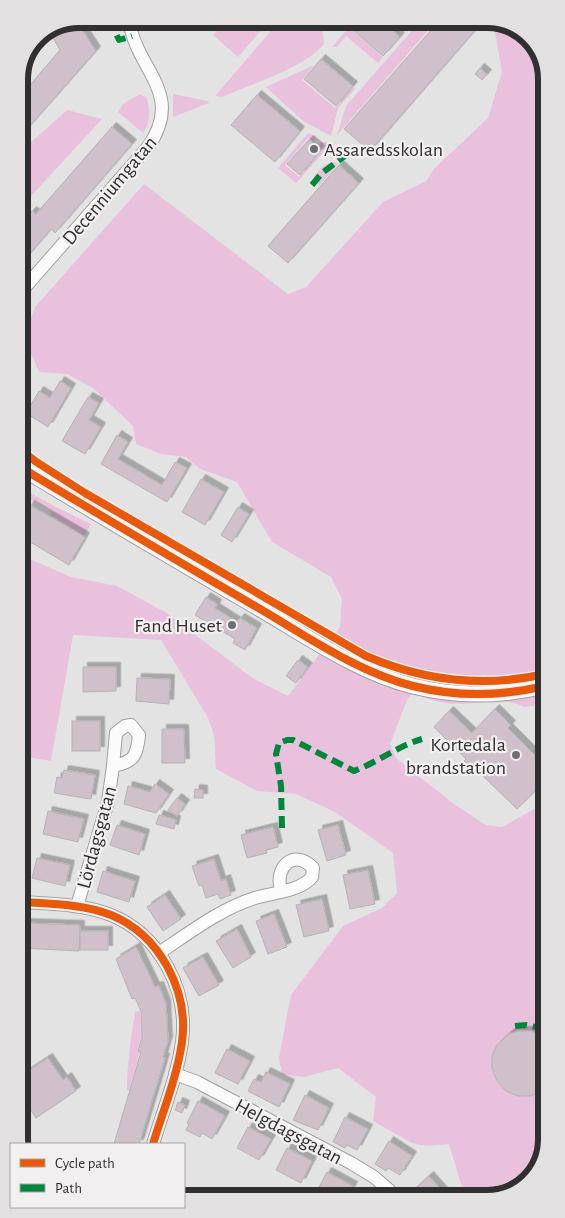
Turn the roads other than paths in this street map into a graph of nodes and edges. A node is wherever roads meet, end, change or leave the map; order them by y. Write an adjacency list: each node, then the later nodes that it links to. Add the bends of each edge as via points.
1 (132, 28): 2 (street, Decenniumgatan, via 134,42 160,90 160,128 144,152)
2 (28, 285)
3 (28, 472): 4 (street, via 349,660 390,679 455,694 487,694)
4 (538, 687)
5 (113, 766): 8 (street, Lördagsgatan, via 108,802)
6 (281, 890): 9 (street, via 229,909)
7 (28, 902): 8 (street)
8 (77, 906): 9 (street, via 124,922)
9 (158, 953): 10 (street, via 177,987 181,1005 182,1040)
10 (176, 1074): 11 (street); 12 (street, Helgdagsgatan, via 351,1163)
11 (153, 1143)
12 (389, 1190)

